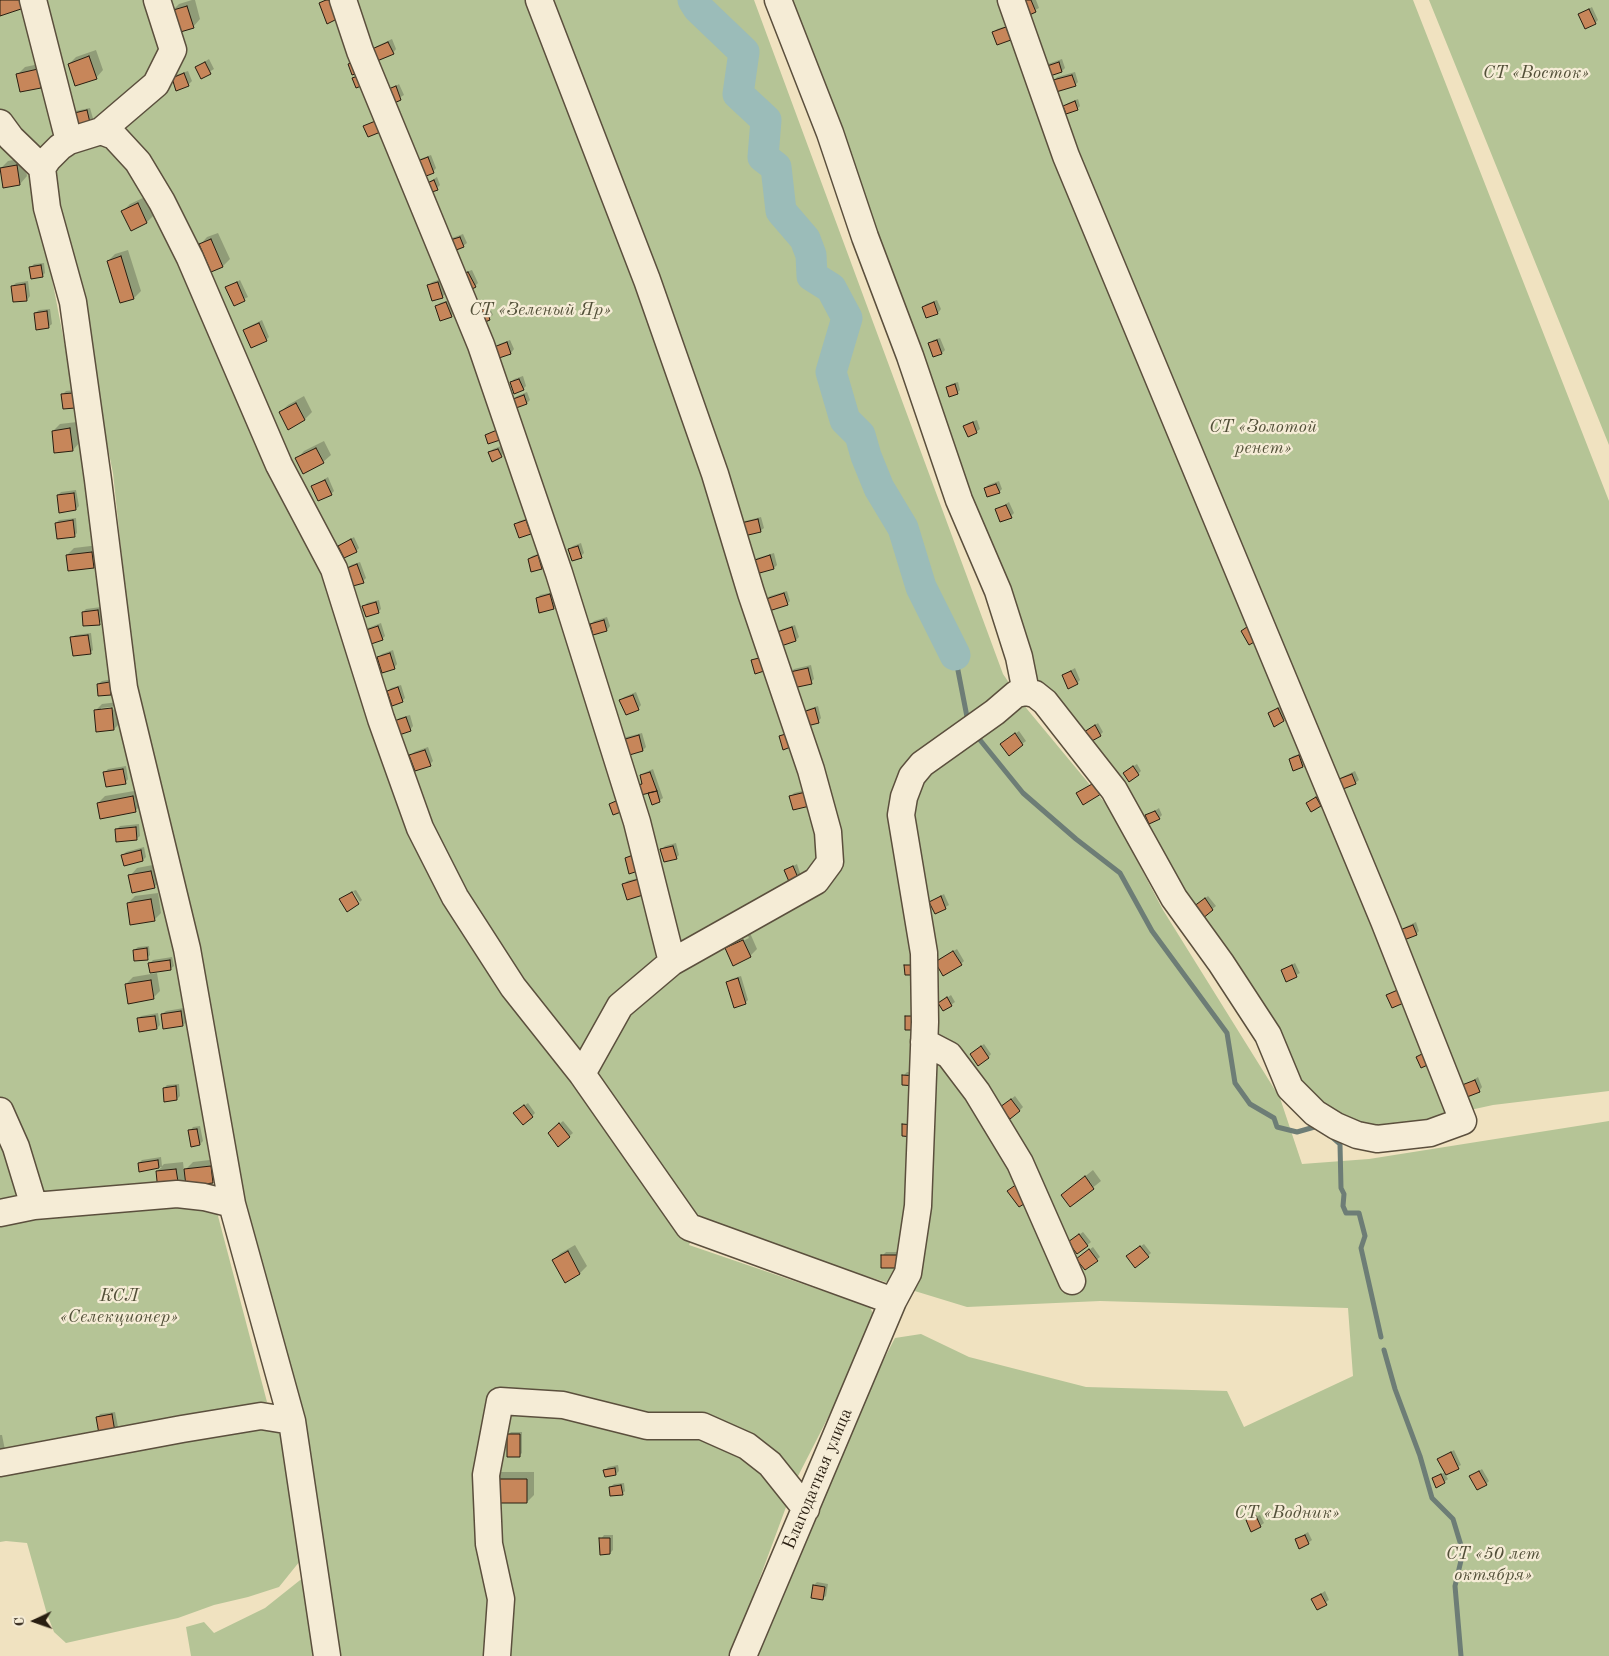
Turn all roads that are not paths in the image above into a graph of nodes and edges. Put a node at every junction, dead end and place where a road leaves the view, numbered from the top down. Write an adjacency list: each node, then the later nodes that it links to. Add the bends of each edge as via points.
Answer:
1 (33, 0): 9 (street)
2 (157, 0): 8 (street, via 173,50 156,84)
3 (343, 0): 12 (street, via 360,51 481,344 560,573 637,822)
4 (539, 0): 12 (street, via 646,280 715,474 828,832 830,862 816,881)
5 (778, 0): 11 (street, via 830,133 960,500 998,591 1020,657)
6 (1010, 0): 11 (street, via 1066,156 1384,921 1462,1121 1430,1133 1377,1139 1357,1135 1315,1113 1290,1088 1268,1035 1222,963 1174,898 1114,790 1045,702)
7 (0, 123): 10 (street, via 10,138)
8 (101, 131): 9 (street); 14 (street, via 114,136 138,162 162,202 190,258 279,465 334,569 381,719 420,828 455,898 513,987)
9 (69, 141): 10 (street)
10 (42, 168): 16 (street, via 47,208 73,302 124,688 187,949)
11 (1026, 692): 13 (street, Благодатная улица, via 1016,694 922,764 912,776 904,797 901,815 924,953)
12 (672, 962): 14 (street, via 620,1006)
13 (924, 1042): 19 (street, via 949,1055 987,1108 1020,1163); 20 (street, Благодатная улица, via 918,1206 908,1273)
14 (582, 1074): 20 (street, via 690,1228)
15 (0, 1111): 17 (street, via 16,1147)
16 (232, 1204): 17 (street, via 177,1194); 21 (street)
17 (34, 1206): 18 (street)
18 (0, 1213)
19 (1072, 1281)
20 (893, 1301): 23 (street, Благодатная улица)
21 (292, 1421): 22 (street, via 261,1416); 24 (street)
22 (0, 1463)
23 (806, 1509): 25 (street, via 763,1458 747,1446 702,1426 647,1426 563,1405 500,1401 486,1475 489,1544 501,1599); 26 (street, Благодатная улица)
24 (327, 1656)
25 (497, 1656)
26 (743, 1656)

